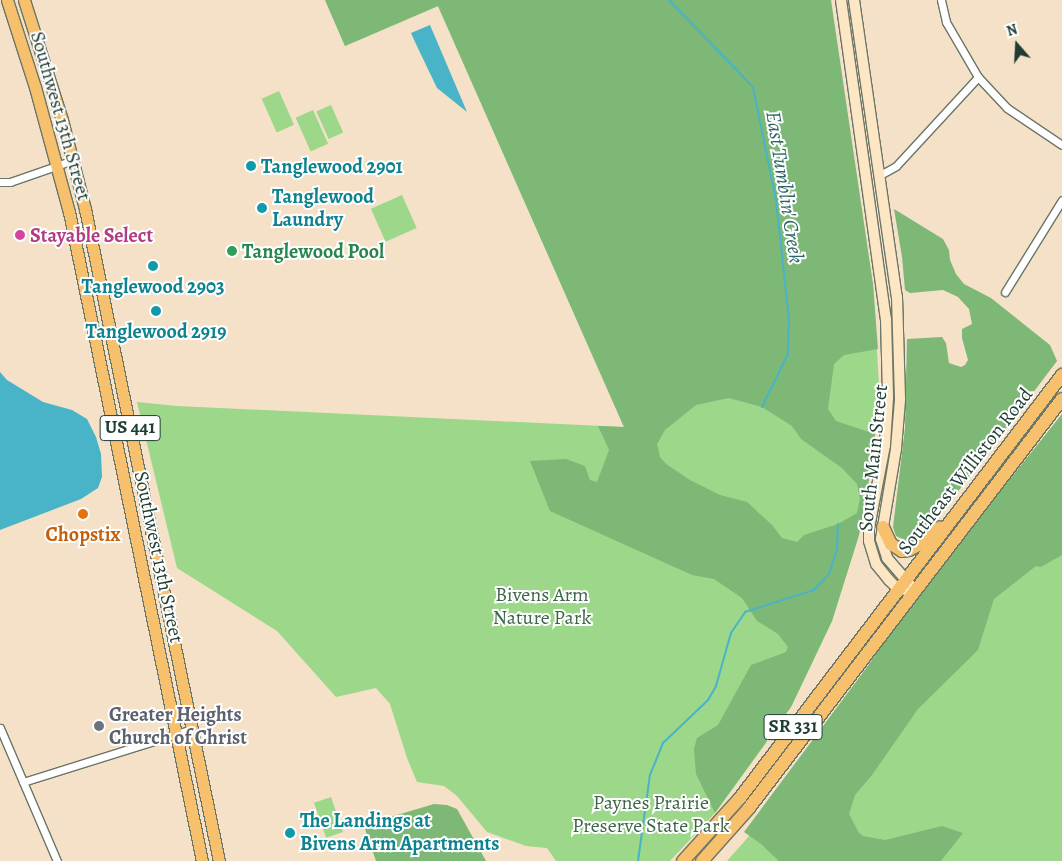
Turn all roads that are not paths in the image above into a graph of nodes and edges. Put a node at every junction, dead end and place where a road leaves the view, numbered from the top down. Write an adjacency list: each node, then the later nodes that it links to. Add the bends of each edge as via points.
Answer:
1 (7, 0): 9 (main road, Southwest 13th Street / US 441)
2 (24, 0): 8 (main road, Southwest 13th Street / US 441)
3 (841, 0): 11 (main road, South Main Street)
4 (854, 0): 10 (main road, South Main Street)
5 (941, 0): 6 (street, via 946,22)
6 (978, 77): 7 (street, via 1006,108); 10 (street, via 896,166)
7 (1062, 145)
8 (73, 160): 9 (street); 17 (main road, Southwest 13th Street / US 441)
9 (58, 165): 12 (street, via 10,182); 19 (main road, Southwest 13th Street / US 441)
10 (880, 175): 11 (main road); 15 (main road, South Main Street)
11 (867, 177): 16 (main road, South Main Street)
12 (0, 182)
13 (1062, 200): 14 (street)
14 (1004, 292)
15 (898, 318): 16 (main road); 21 (main road, South Main Street)
16 (886, 319): 22 (main road, South Main Street)
17 (120, 373): 19 (street); 29 (main road, Southwest 13th Street / US 441)
18 (1062, 375): 23 (highway, Southeast Williston Road / SR 331)
19 (103, 377): 30 (main road, Southwest 13th Street / US 441)
20 (1062, 399): 27 (highway, Southeast Williston Road / SR 331)
21 (899, 414): 22 (main road); 24 (main road, South Main Street)
22 (886, 422): 26 (main road, South Main Street, via 869,541 876,564)
23 (957, 513): 24 (highway, via 909,550 891,544); 25 (highway, Southeast Williston Road / SR 331)
24 (883, 527): 25 (main road, South Main Street, via 883,549 892,565)
25 (906, 578): 26 (highway, Southeast Williston Road / SR 331); 27 (main road, South Main Street)
26 (898, 589): 27 (main road); 37 (highway, SR 331, via 740,798)
27 (915, 591): 38 (highway, SR 331, via 749,808)
28 (0, 728): 31 (street)
29 (192, 730): 30 (street); 32 (main road, Southwest 13th Street / US 441)
30 (176, 734): 31 (street); 33 (main road, Southwest 13th Street / US 441)
31 (23, 782): 34 (street)
32 (213, 835): 33 (main road); 36 (main road, Southwest 13th Street / US 441)
33 (197, 838): 35 (main road, Southwest 13th Street / US 441)
34 (57, 861)
35 (202, 861)
36 (219, 861)
37 (683, 861)
38 (702, 861)

